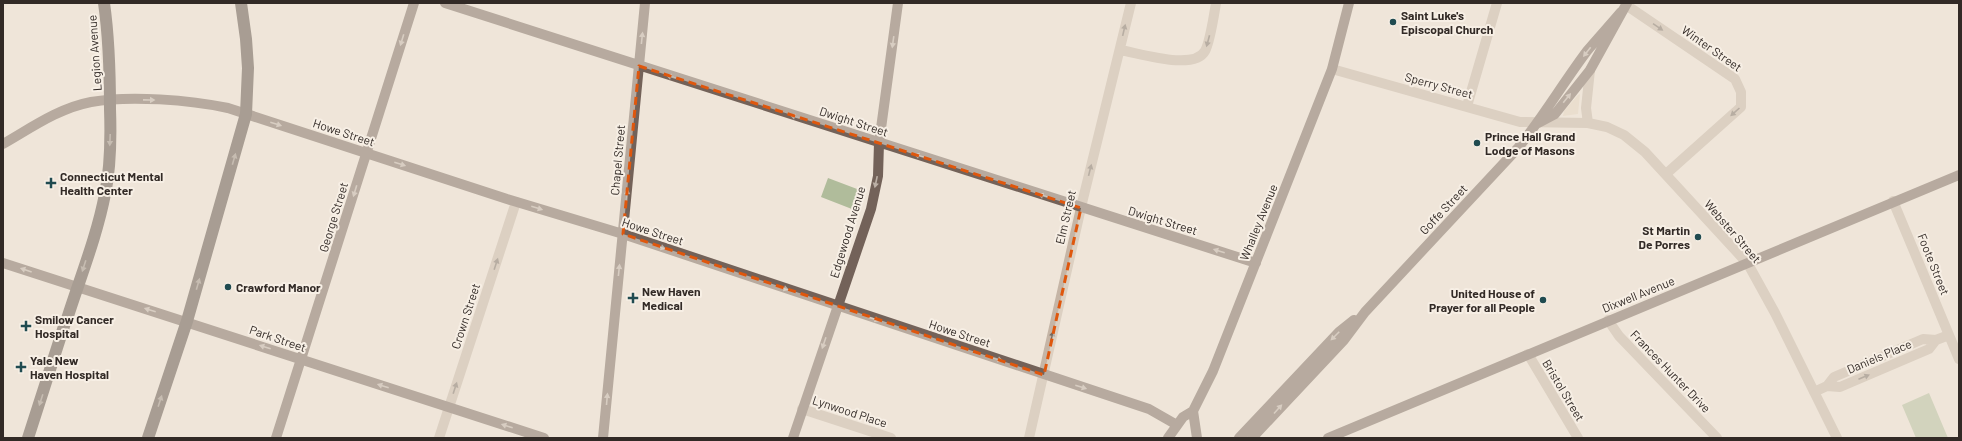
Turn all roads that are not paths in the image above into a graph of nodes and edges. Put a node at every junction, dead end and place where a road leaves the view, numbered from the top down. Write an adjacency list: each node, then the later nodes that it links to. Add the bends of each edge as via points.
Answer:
1 (104, 3): 16 (highway, Legion Avenue, via 110,47)
2 (241, 3): 18 (highway, via 248,68)
3 (414, 3): 23 (main road, George Street, one-way to 23)
4 (445, 3): 13 (main road, Dwight Street)
5 (645, 3): 13 (main road, Chapel Street, one-way to 5)
6 (898, 3): 21 (main road, Edgewood Avenue, one-way to 21)
7 (1131, 3): 12 (street, Elm Street, one-way to 7)
8 (1216, 3): 12 (street, one-way to 12, via 1205,52 1196,59 1184,62)
9 (1349, 3): 14 (main road, Whalley Avenue)
10 (1496, 3): 17 (street)
11 (1625, 7): 15 (main road, Goffe Street); 19 (main road, Goffe Street, one-way to 19, via 1588,51); 24 (street, Winter Street, one-way to 24, via 1735,79 1741,92 1740,107)
12 (1120, 50): 28 (street, Elm Street, one-way to 12)
13 (639, 66): 21 (main road, Dwight Street, one-way to 13); 29 (main road, Chapel Street, one-way to 13)
14 (1332, 69): 17 (street, Sperry Street); 31 (main road, Whalley Avenue)
15 (1590, 70): 19 (main road, Goffe Street, one-way to 15, via 1555,114); 20 (street, via 1586,108)
16 (110, 101): 18 (main road, Howe Street, one-way to 18, via 151,100 207,104); 22 (main road, Howe Street, via 91,102 69,109 45,119); 33 (highway, Legion Avenue, one-way to 33, via 110,151 105,194)
17 (1467, 106): 19 (street, Sperry Street, via 1520,122)
18 (246, 114): 23 (main road, Howe Street, one-way to 23); 37 (highway, one-way to 18)
19 (1538, 123): 20 (street, Webster Street); 35 (main road, Goffe Street, via 1518,148)
20 (1588, 123): 24 (street, Webster Street, via 1607,127 1624,135)
21 (879, 143): 28 (main road, Dwight Street, one-way to 21); 34 (main road, Edgewood Avenue, one-way to 34, via 878,176 871,209)
22 (3, 144)
23 (366, 153): 27 (main road, Howe Street, one-way to 27); 41 (main road, George Street, one-way to 41)
24 (1666, 174): 32 (street, Webster Street)
25 (1959, 175): 26 (main road, Dixwell Avenue)
26 (1894, 201): 32 (main road, Dixwell Avenue); 38 (street, Foote Street)
27 (516, 202): 29 (main road, Howe Street, one-way to 29); 44 (street, Crown Street, one-way to 27)
28 (1081, 208): 31 (main road, Dwight Street, one-way to 28); 42 (street, Elm Street, one-way to 28)
29 (623, 234): 34 (main road, Howe Street, one-way to 34); 53 (main road, Chapel Street, one-way to 29)
30 (3, 263): 33 (main road, Park Street, one-way to 30)
31 (1256, 263): 46 (main road, Whalley Avenue, via 1213,371)
32 (1748, 264): 36 (main road, Dixwell Avenue); 43 (street, Webster Street)
33 (76, 288): 37 (main road, Park Street, one-way to 33); 48 (highway, Legion Avenue, one-way to 48)
34 (837, 306): 42 (main road, Howe Street, one-way to 42); 45 (main road, Edgewood Avenue, one-way to 45)
35 (1365, 312): 59 (main road, Goffe Street, one-way to 59, via 1338,332); 60 (main road, Goffe Street, one-way to 35, via 1344,340)
36 (1608, 320): 39 (main road, Dixwell Avenue); 63 (street, Frances Hunter Drive, via 1620,336)
37 (187, 321): 41 (main road, Park Street, one-way to 37); 49 (highway, one-way to 37)
38 (1949, 335): 40 (street, Foote Street); 43 (street, Daniels Place, via 1936,340 1923,339 1834,376 1827,386)
39 (1528, 354): 61 (main road, Dixwell Avenue); 62 (street, Bristol Street)
40 (1959, 359)
41 (302, 360): 44 (main road, Park Street, one-way to 41); 50 (main road, George Street)
42 (1044, 375): 47 (main road, Howe Street, one-way to 47, via 1149,409); 56 (street, Elm Street)
43 (1814, 392): 64 (street, Webster Street)
44 (449, 407): 51 (street, Crown Street); 52 (main road, Park Street, one-way to 44)
45 (802, 409): 54 (main road, Edgewood Avenue); 55 (street, Lynwood Place)
46 (1193, 411): 47 (main road, Whalley Avenue, via 1183,417); 58 (main road)
47 (1178, 425): 57 (main road, Whalley Avenue)
48 (28, 438)
49 (148, 438)
50 (276, 438)
51 (439, 438)
52 (544, 438)
53 (603, 438)
54 (793, 438)
55 (891, 438)
56 (1028, 438)
57 (1168, 438)
58 (1197, 438)
59 (1239, 438)
60 (1252, 438)
61 (1331, 438)
62 (1578, 438)
63 (1717, 438)
64 (1837, 438)

